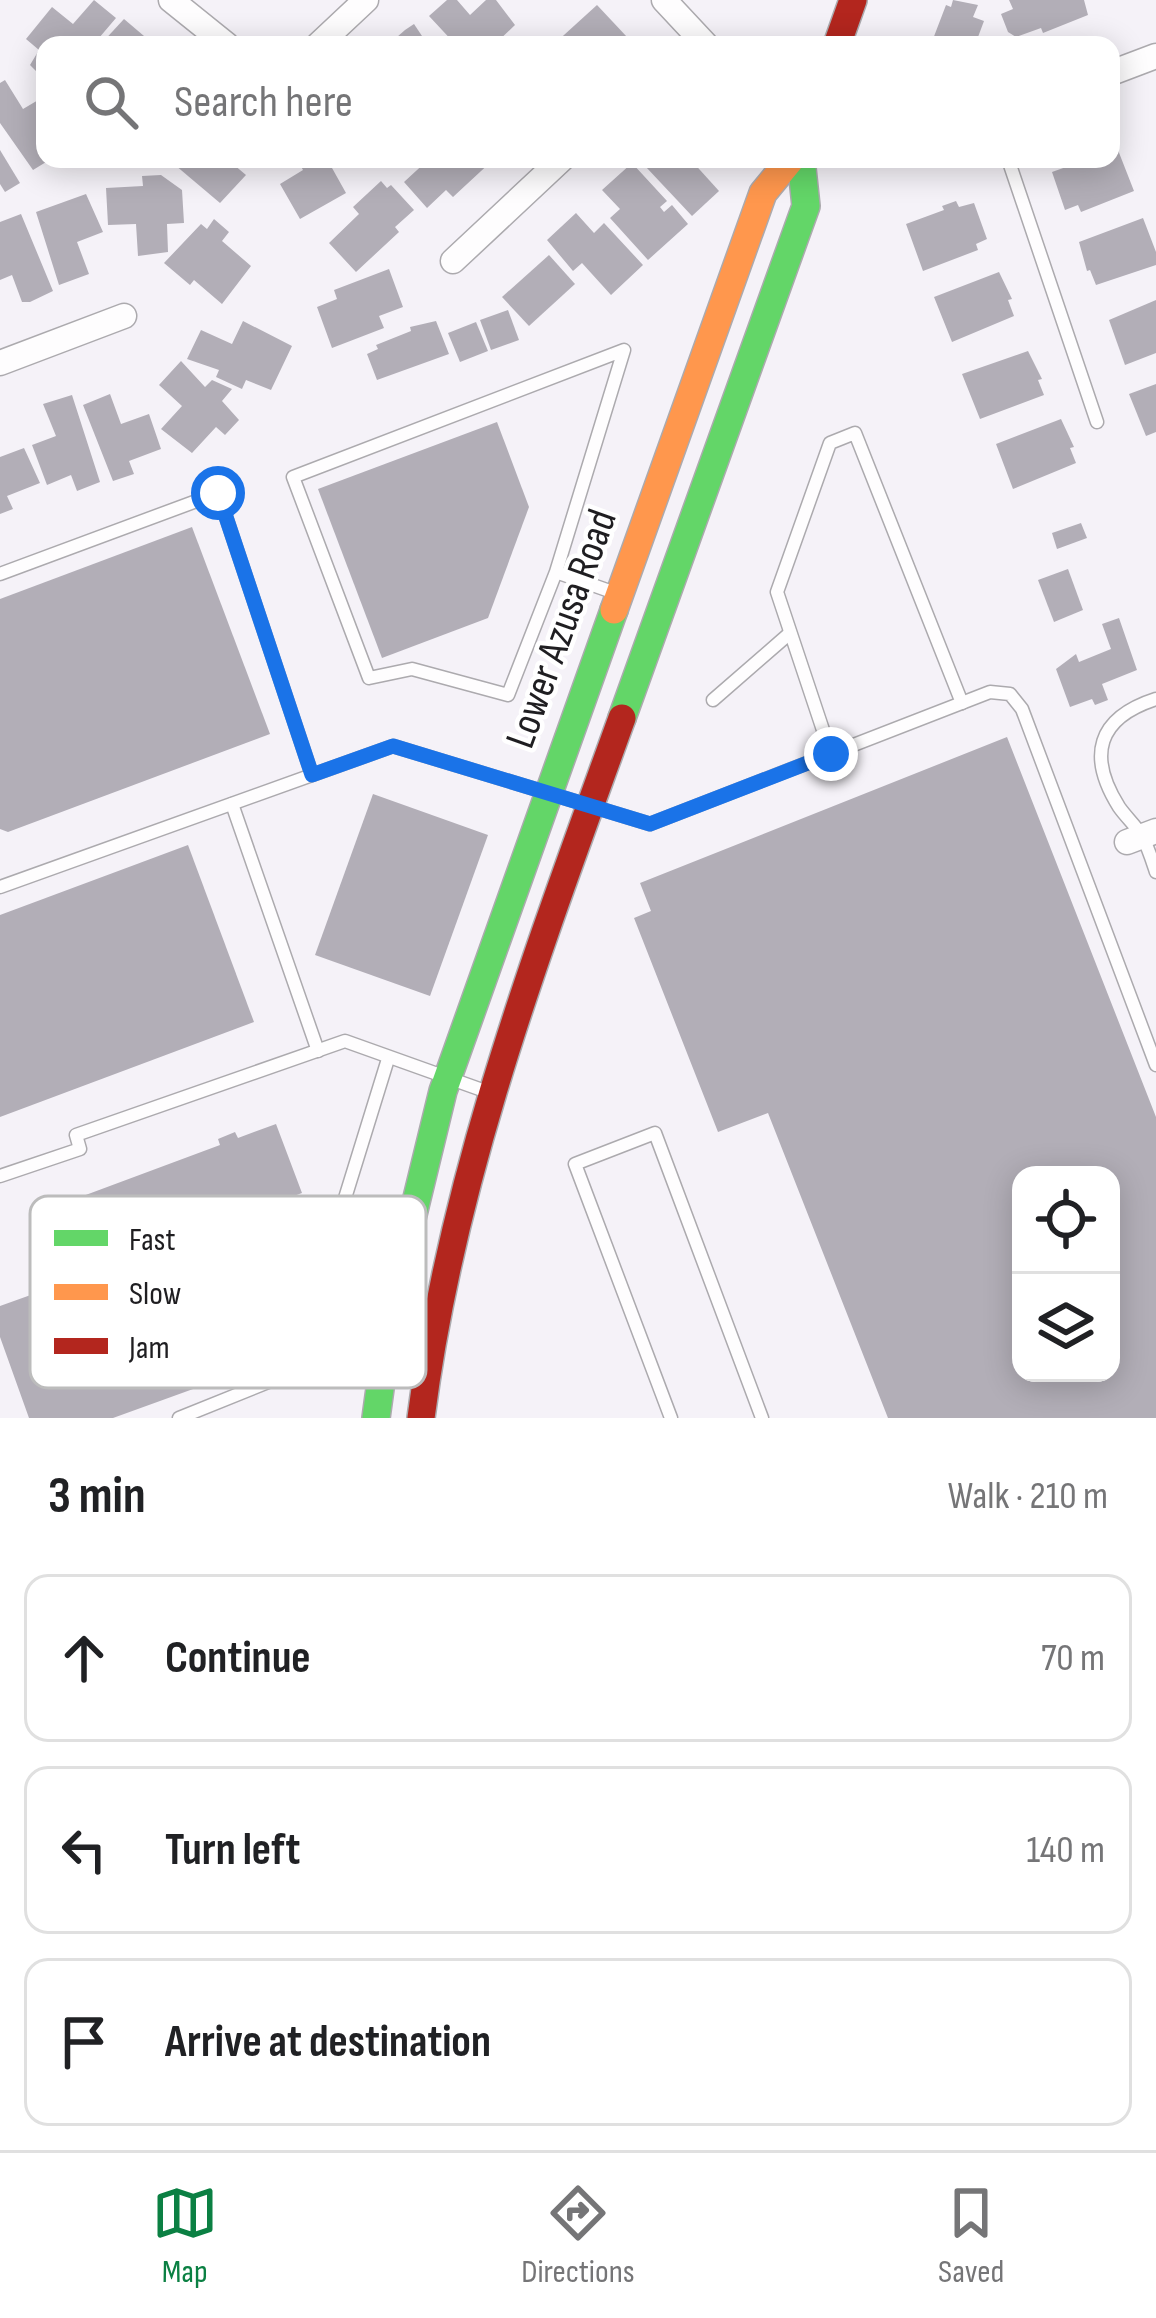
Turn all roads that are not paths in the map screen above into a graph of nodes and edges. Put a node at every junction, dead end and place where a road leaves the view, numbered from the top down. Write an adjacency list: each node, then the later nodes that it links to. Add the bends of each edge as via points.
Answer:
1 (171, 0): 5 (street)
2 (366, 0): 6 (street)
3 (664, 0): 7 (street)
4 (853, 0): 8 (main road)
5 (216, 36)
6 (328, 36)
7 (691, 36)
8 (840, 36)
9 (1156, 56): 10 (street)
10 (1120, 70)
11 (552, 168): 15 (street)
12 (783, 168): 21 (main road, Lower Azusa Road, via 764,194)
13 (802, 168): 30 (main road, Lower Azusa Road, via 806,206)
14 (1011, 168): 18 (lane)
15 (453, 261)
16 (124, 316): 17 (street)
17 (0, 363)
18 (1097, 422)
19 (556, 572): 19 (lane, via 624,350 293,477 369,678 412,669 508,695); 21 (lane)
20 (0, 574): 27 (lane, via 218,493)
21 (619, 595): 28 (main road, Lower Azusa Road)
22 (790, 633): 24 (lane); 25 (lane, via 777,592 830,442 856,433); 26 (lane)
23 (1156, 699): 31 (lane, via 1114,723 1100,743 1118,805)
24 (712, 700)
25 (962, 703): 26 (lane); 36 (lane, via 990,692 1010,694 1022,709)
26 (831, 754): 30 (lane, via 650,824)
27 (312, 775): 28 (lane, via 393,746); 29 (lane)
28 (548, 793): 30 (lane); 37 (main road, Lower Azusa Road)
29 (232, 804): 33 (lane); 34 (lane)
30 (590, 806): 38 (main road, Lower Azusa Road)
31 (1142, 836): 32 (lane)
32 (1156, 872)
33 (0, 887)
34 (318, 1051): 35 (lane, via 345,1041); 39 (lane, via 76,1135 80,1149)
35 (388, 1059): 37 (lane); 40 (lane)
36 (1156, 1065)
37 (447, 1078): 38 (lane); 41 (main road, Lower Azusa Road)
38 (490, 1093): 42 (main road, Lower Azusa Road, via 441,1280)
39 (0, 1175)
40 (346, 1196)
41 (418, 1196)
42 (426, 1384)
43 (253, 1388): 46 (lane)
44 (380, 1388): 47 (main road, Lower Azusa Road)
45 (425, 1388): 48 (main road, Lower Azusa Road)
46 (179, 1418)
47 (376, 1418)
48 (421, 1418)
49 (671, 1418): 50 (lane, via 575,1164 655,1133)
50 (762, 1418)

